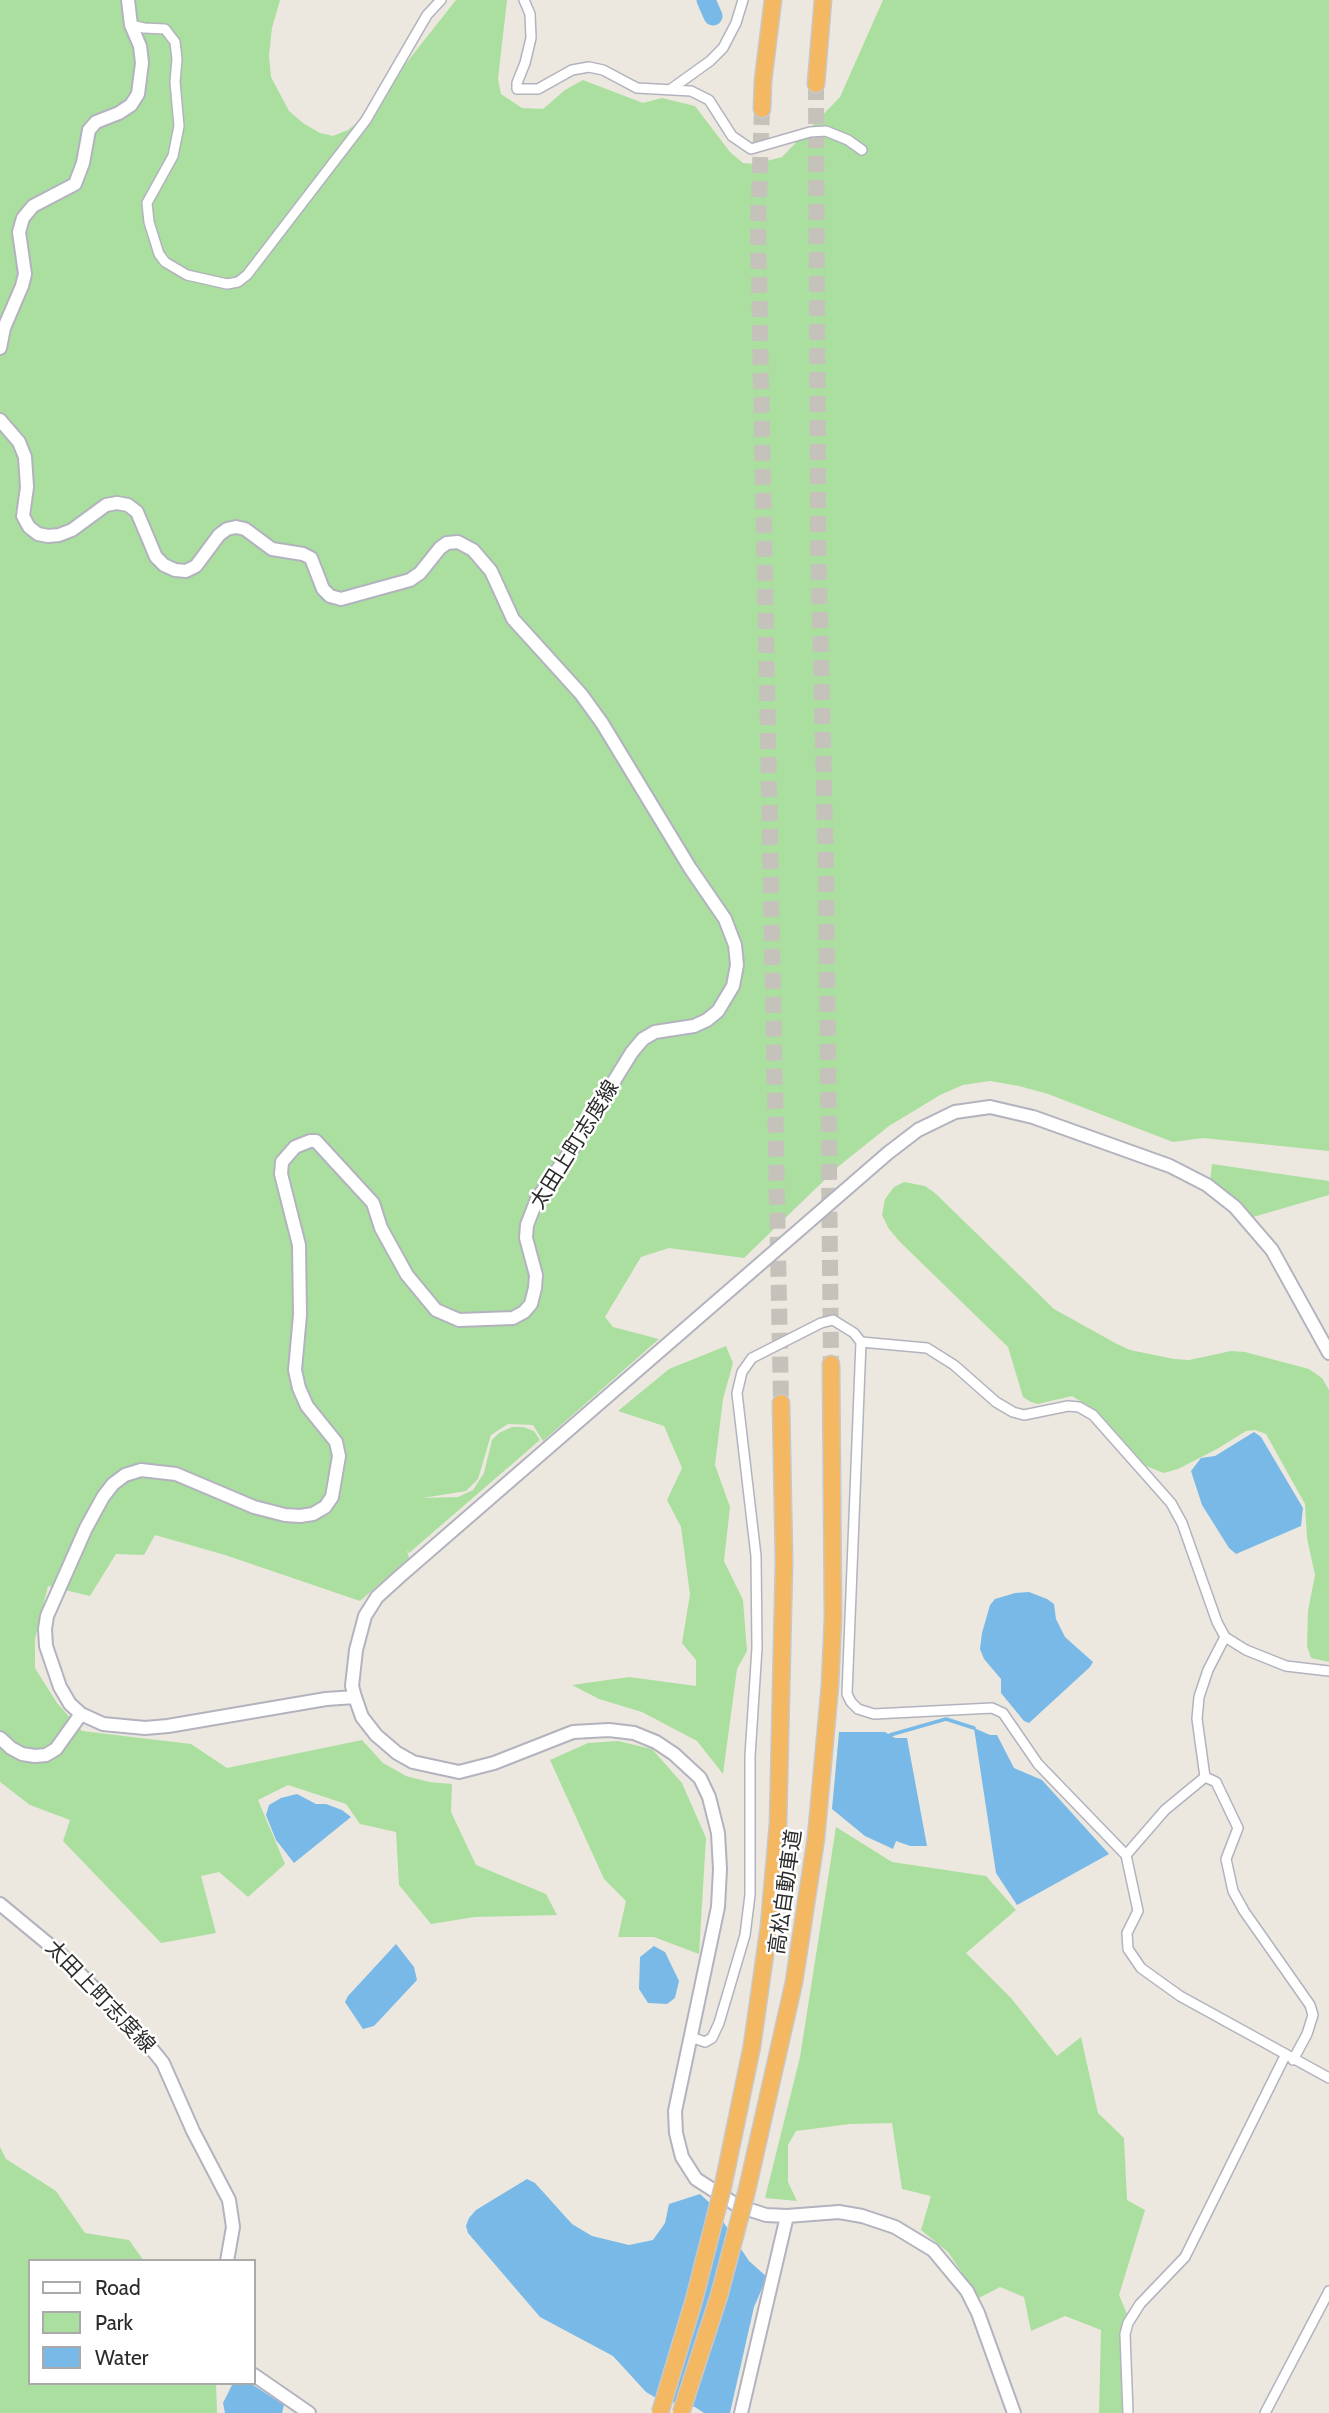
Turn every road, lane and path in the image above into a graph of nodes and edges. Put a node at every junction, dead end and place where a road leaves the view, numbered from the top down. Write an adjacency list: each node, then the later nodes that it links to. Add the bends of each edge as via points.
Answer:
1 (128, 0): 7 (main road)
2 (441, 0): 7 (street, via 427,15 366,120 247,275 227,284 187,275 159,254 146,202 173,156 179,126 175,42 165,29)
3 (524, 0): 9 (street, via 531,38 517,89 538,89 589,66 637,88)
4 (743, 0): 9 (street, via 723,48)
5 (773, 0): 10 (highway)
6 (823, 0): 8 (highway)
7 (131, 24): 12 (main road, via 142,63 138,94 131,105 89,130 75,184 33,206 23,218 19,239 25,274)
8 (816, 84)
9 (671, 89): 11 (street, via 709,100 732,136 751,149 826,131)
10 (762, 109)
11 (862, 150)
12 (0, 348)
13 (0, 420): 21 (main road, 太田上町志度線, via 25,457 23,516 38,534 60,535 106,505 128,505 142,520 156,557 175,570 186,571 196,566 227,528 246,529 272,549 311,558 323,589 341,598 410,580 447,543 458,542 473,550 491,571 513,619 602,723 725,919 737,965 727,999 707,1020 643,1039 537,1199 526,1238 536,1288 531,1304 513,1318 459,1320 436,1310 407,1275 373,1203 316,1141 295,1147 282,1162 281,1174 299,1245 295,1370 307,1406 335,1442 339,1456 332,1497 325,1507 300,1516 254,1507 176,1474 141,1469 113,1484 86,1528 45,1629 50,1662 60,1686)
14 (861, 1342): 18 (street, via 928,1348 1013,1412 1024,1415 1068,1406 1093,1415 1171,1503); 24 (street, via 847,1694 851,1702 874,1714 992,1708 1003,1713 1038,1764); 26 (street, via 833,1320 821,1323 751,1358 742,1372 737,1393 755,1556 757,1648 750,1756 750,1895 745,1935 719,2023 712,2039 705,2042)
15 (1329, 1353): 20 (main road, via 1262,1236 1207,1185 1170,1166 1033,1116 990,1107 955,1112 918,1130 888,1153 377,1597 365,1616 356,1650)
16 (831, 1364): 35 (highway, 高松自動車道, bridge, via 830,1685 816,1838 794,1982 747,2190 719,2297)
17 (781, 1403): 34 (highway, 高松自動車道, bridge, via 784,1562 778,1824 769,1926 752,2046 723,2186)
18 (1225, 1637): 19 (street, via 1286,1666); 23 (street, via 1199,1697 1197,1719)
19 (1329, 1671)
20 (355, 1697): 21 (main road, via 145,1728 103,1724); 26 (main road, via 362,1717 376,1735 397,1753 435,1769 459,1772 573,1732 609,1730 634,1732 656,1742 700,1778 718,1833 720,1869 718,1907)
21 (81, 1714): 22 (main road, via 56,1749 46,1755 22,1754)
22 (0, 1738)
23 (1205, 1777): 24 (street, via 1165,1810); 27 (street, via 1216,1782 1238,1828 1226,1859 1233,1891 1310,2004 1313,2015 1307,2034)
24 (1126, 1855): 27 (street, via 1138,1911 1127,1933 1128,1949 1142,1968 1180,1996)
25 (0, 1904): 30 (main road, 太田上町志度線, via 58,1952 163,2063 229,2200 233,2227)
26 (691, 2037): 29 (main road, via 675,2111 682,2157 696,2179 738,2206)
27 (1289, 2058): 28 (street); 38 (street, via 1185,2257 1139,2304 1128,2323)
28 (1329, 2078)
29 (787, 2216): 36 (main road); 37 (main road, via 839,2212 862,2216 895,2227 933,2250 967,2291 978,2313)
30 (227, 2259)
31 (1329, 2291): 39 (street)
32 (256, 2376): 33 (main road)
33 (309, 2413)
34 (660, 2413)
35 (681, 2413)
36 (741, 2413)
37 (1014, 2413)
38 (1128, 2413)
39 (1265, 2413)

